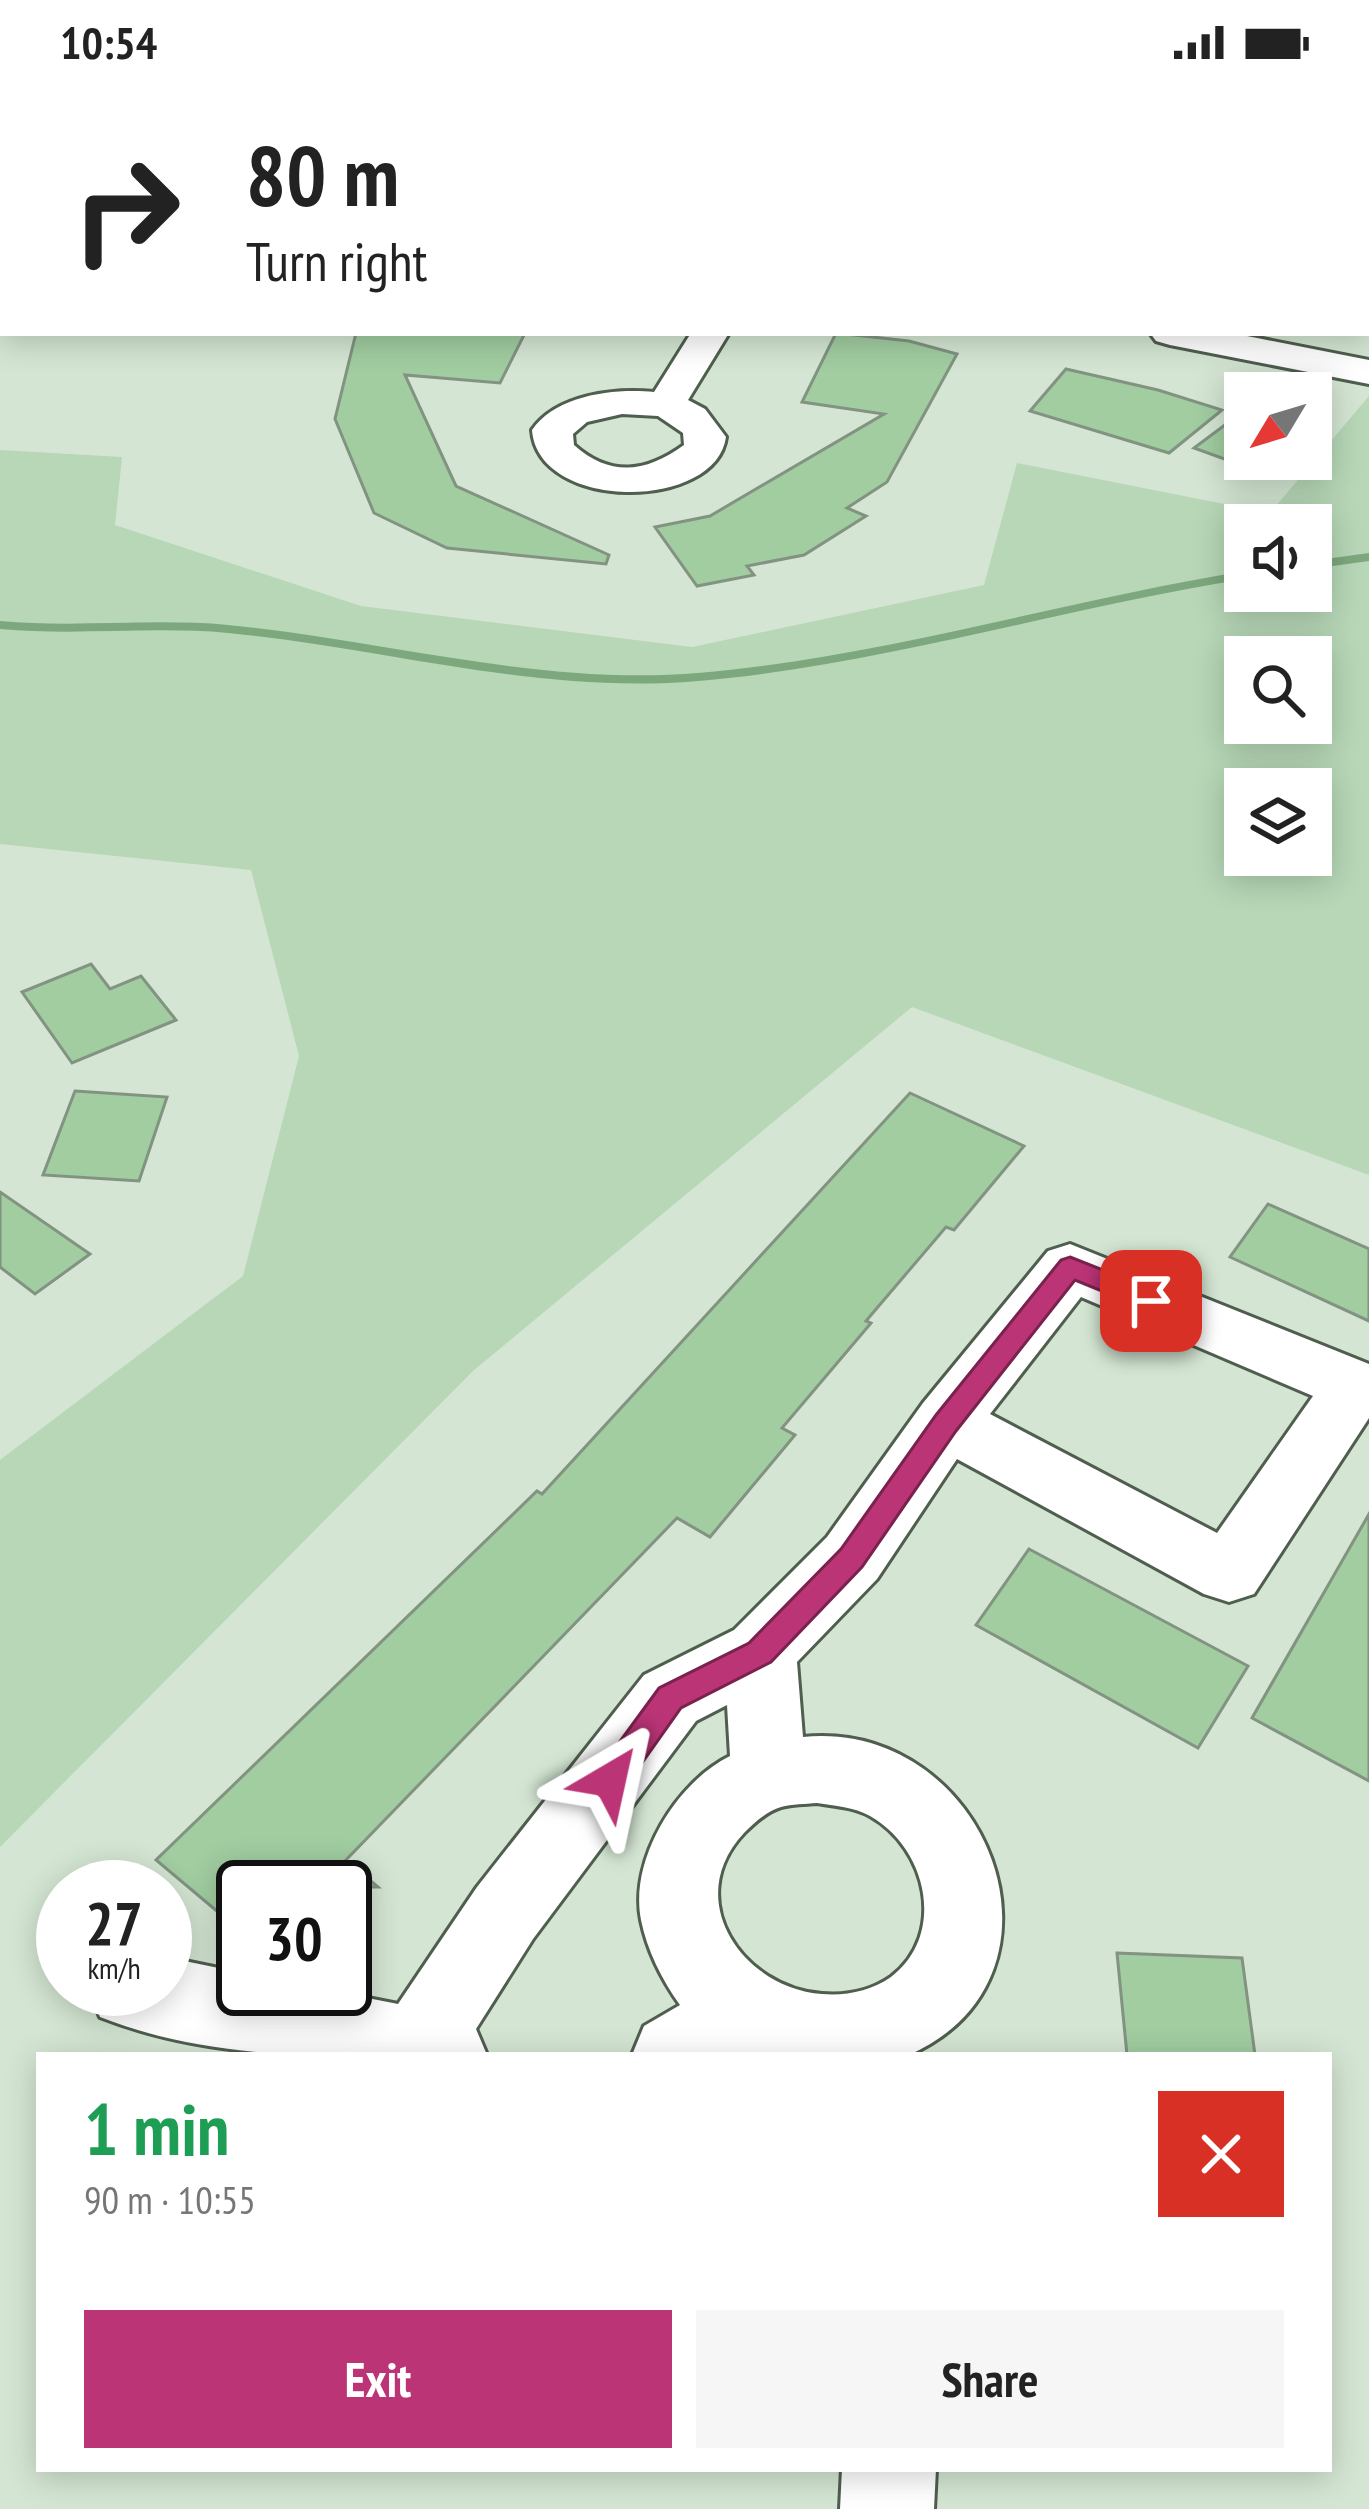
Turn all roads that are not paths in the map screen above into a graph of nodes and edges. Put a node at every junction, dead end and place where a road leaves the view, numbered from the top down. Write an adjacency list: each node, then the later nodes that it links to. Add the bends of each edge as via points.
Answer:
1 (708, 336): 4 (street)
2 (1185, 336): 3 (main road)
3 (1369, 372)
4 (666, 404)
5 (946, 1423): 5 (street, via 1229,1573 1355,1386 1070,1267); 6 (street, via 852,1558)
6 (760, 1652): 7 (street); 11 (street, via 670,1698 506,1913)
7 (769, 1775): 9 (street, via 709,1815 680,1881 691,1952 712,1987); 10 (street, via 817,1768 865,1777 910,1800 943,1836 962,1881 963,1929)
8 (192, 2002): 11 (street)
9 (742, 2013): 10 (street, via 798,2036); 12 (street)
10 (912, 2033)
11 (431, 2052)
12 (678, 2052)
13 (889, 2472): 14 (street)
14 (887, 2509)

